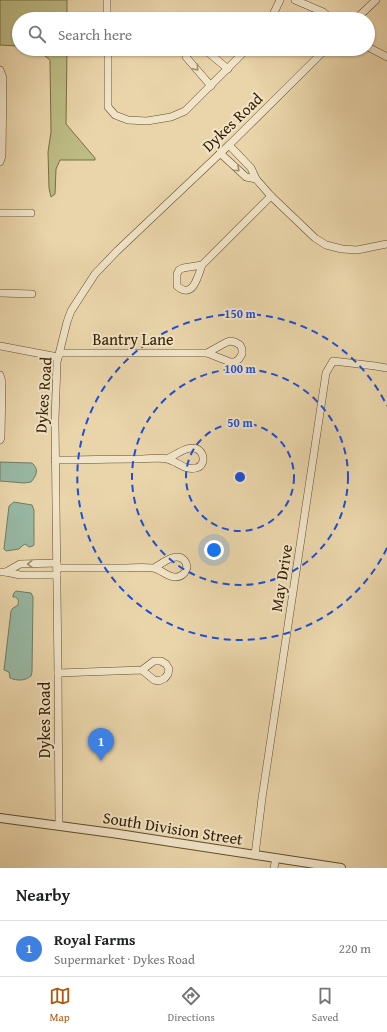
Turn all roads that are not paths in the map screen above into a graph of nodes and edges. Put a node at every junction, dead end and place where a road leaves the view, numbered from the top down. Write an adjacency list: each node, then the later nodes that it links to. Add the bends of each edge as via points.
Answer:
1 (107, 0): 5 (street)
2 (280, 0): 6 (street)
3 (295, 0): 7 (street)
4 (376, 0): 8 (street)
5 (107, 12)
6 (274, 12)
7 (323, 12)
8 (363, 12)
9 (375, 51): 15 (street)
10 (108, 56): 18 (street, via 108,107 115,115 128,120 147,121 171,117 185,111)
11 (186, 56): 18 (street, one-way to 18)
12 (212, 56): 16 (street)
13 (240, 56): 16 (street)
14 (319, 56): 19 (street, Dykes Road)
15 (387, 57)
16 (228, 69): 18 (street)
17 (0, 70): 21 (street, via 3,78)
18 (211, 86)
19 (229, 145): 20 (street, Dykes Road); 22 (street, via 251,168)
20 (220, 153): 22 (street, one-way to 22, via 246,177); 32 (street, Dykes Road, via 95,274 71,311)
21 (0, 162)
22 (256, 179): 23 (street)
23 (271, 196): 26 (street, via 314,238 326,245 357,250); 27 (street)
24 (0, 213): 25 (street)
25 (31, 213)
26 (387, 244)
27 (202, 265)
28 (0, 293): 29 (street)
29 (32, 294)
30 (0, 346): 32 (street, Bantry Lane)
31 (207, 353): 32 (street, Bantry Lane)
32 (59, 355): 37 (street, Dykes Road, via 55,397)
33 (387, 368): 45 (street, May Drive, via 333,362 326,373)
34 (0, 375): 35 (street)
35 (0, 440)
36 (168, 459): 36 (street, via 189,469 195,469 200,466 203,456 200,451 188,448); 37 (street)
37 (55, 460): 39 (street, Dykes Road)
38 (154, 568): 39 (street)
39 (57, 569): 40 (street, via 20,575); 40 (street, one-way to 40, via 20,564); 42 (street, Dykes Road)
40 (3, 572)
41 (142, 670): 42 (street)
42 (58, 672): 44 (street, Dykes Road)
43 (0, 818): 44 (street, South Division Street)
44 (59, 826): 45 (street, South Division Street)
45 (255, 855): 46 (street, South Division Street)
46 (276, 858): 47 (street); 48 (street, South Division Street)
47 (274, 868)
48 (341, 868)

